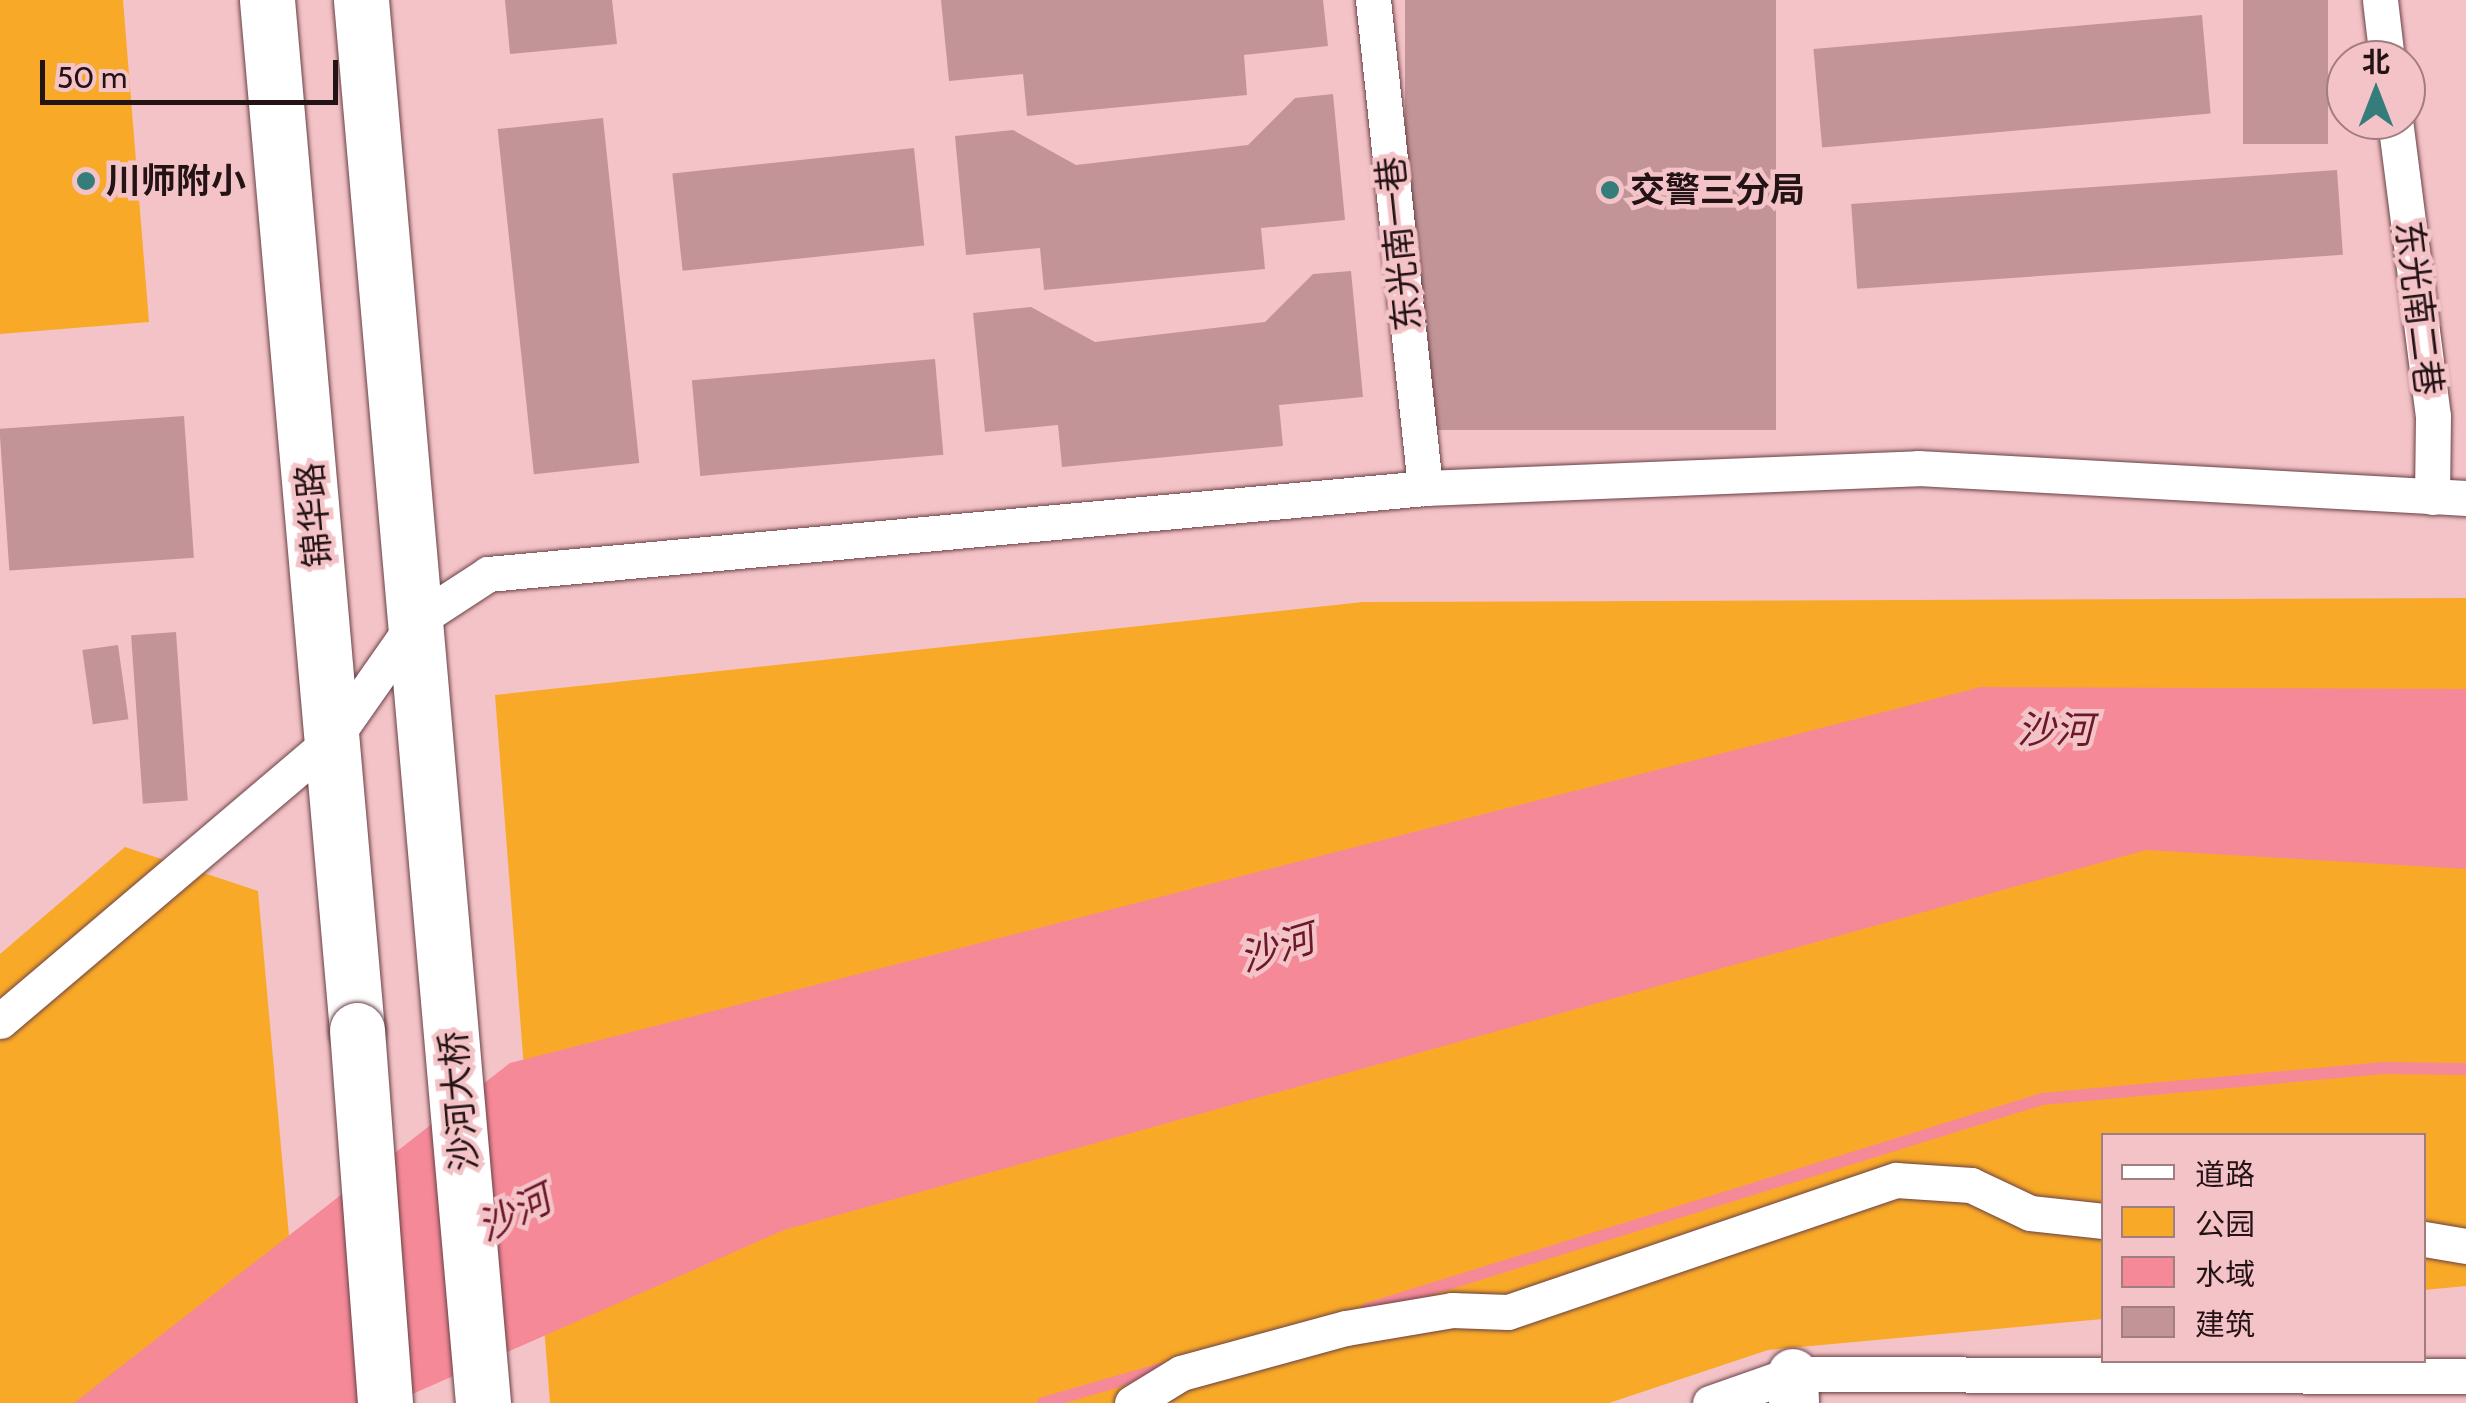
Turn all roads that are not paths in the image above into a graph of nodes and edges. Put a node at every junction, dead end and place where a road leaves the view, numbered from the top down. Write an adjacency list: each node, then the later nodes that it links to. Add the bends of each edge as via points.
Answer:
1 (267, 0): 10 (main road, 锦华路)
2 (361, 0): 9 (main road)
3 (1373, 0): 7 (street, 东光南一巷)
4 (2380, 0): 5 (street)
5 (2385, 40)
6 (2398, 140): 8 (street, 东光南二巷)
7 (1424, 488): 8 (street, via 1918,468); 9 (street, via 488,574)
8 (2449, 498)
9 (416, 622): 10 (street); 18 (main road, 沙河大桥)
10 (334, 738): 11 (street); 17 (main road, 锦华路, bridge)
11 (0, 1021)
12 (2101, 1221): 19 (street, via 2030,1213 1971,1185 1896,1180 1508,1312 1452,1310 1346,1328 1182,1373)
13 (2426, 1239): 14 (street)
14 (2466, 1246)
15 (2466, 1376): 16 (street)
16 (1794, 1388): 20 (street)
17 (385, 1403)
18 (483, 1403)
19 (1132, 1403)
20 (1710, 1403)

